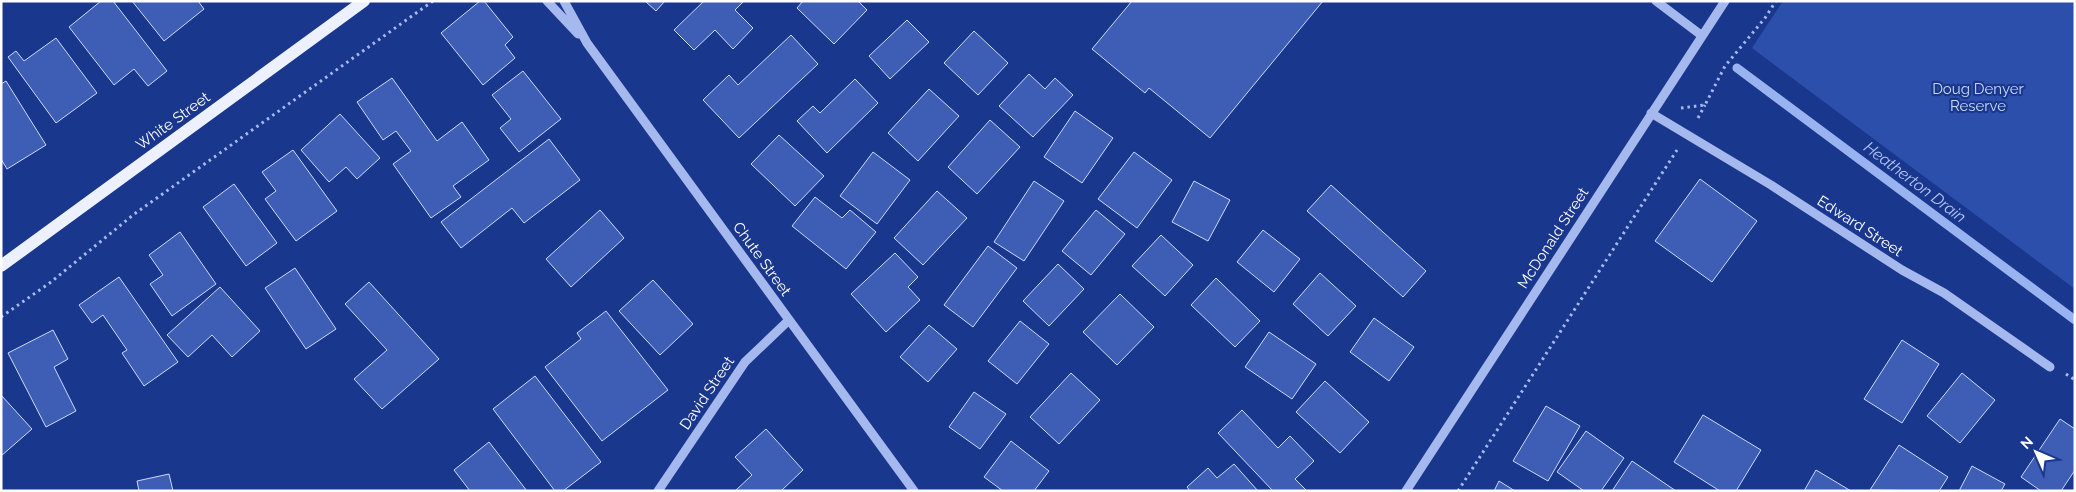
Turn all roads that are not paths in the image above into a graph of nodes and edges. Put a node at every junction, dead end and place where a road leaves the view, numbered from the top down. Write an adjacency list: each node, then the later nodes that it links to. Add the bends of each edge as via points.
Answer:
1 (364, 1): 9 (main road, White Street)
2 (547, 1): 7 (street, Chute Street)
3 (564, 1): 7 (street, Chute Street)
4 (1656, 1): 6 (street)
5 (1724, 1): 6 (street, McDonald Street)
6 (1701, 35): 8 (street, McDonald Street)
7 (587, 43): 10 (street, Chute Street)
8 (1651, 113): 11 (street, Edward Street, via 1944,293); 14 (street, McDonald Street)
9 (1, 266)
10 (789, 320): 12 (street, David Street, via 745,362); 13 (street, Chute Street)
11 (2050, 367)
12 (658, 491)
13 (914, 491)
14 (1406, 491)

